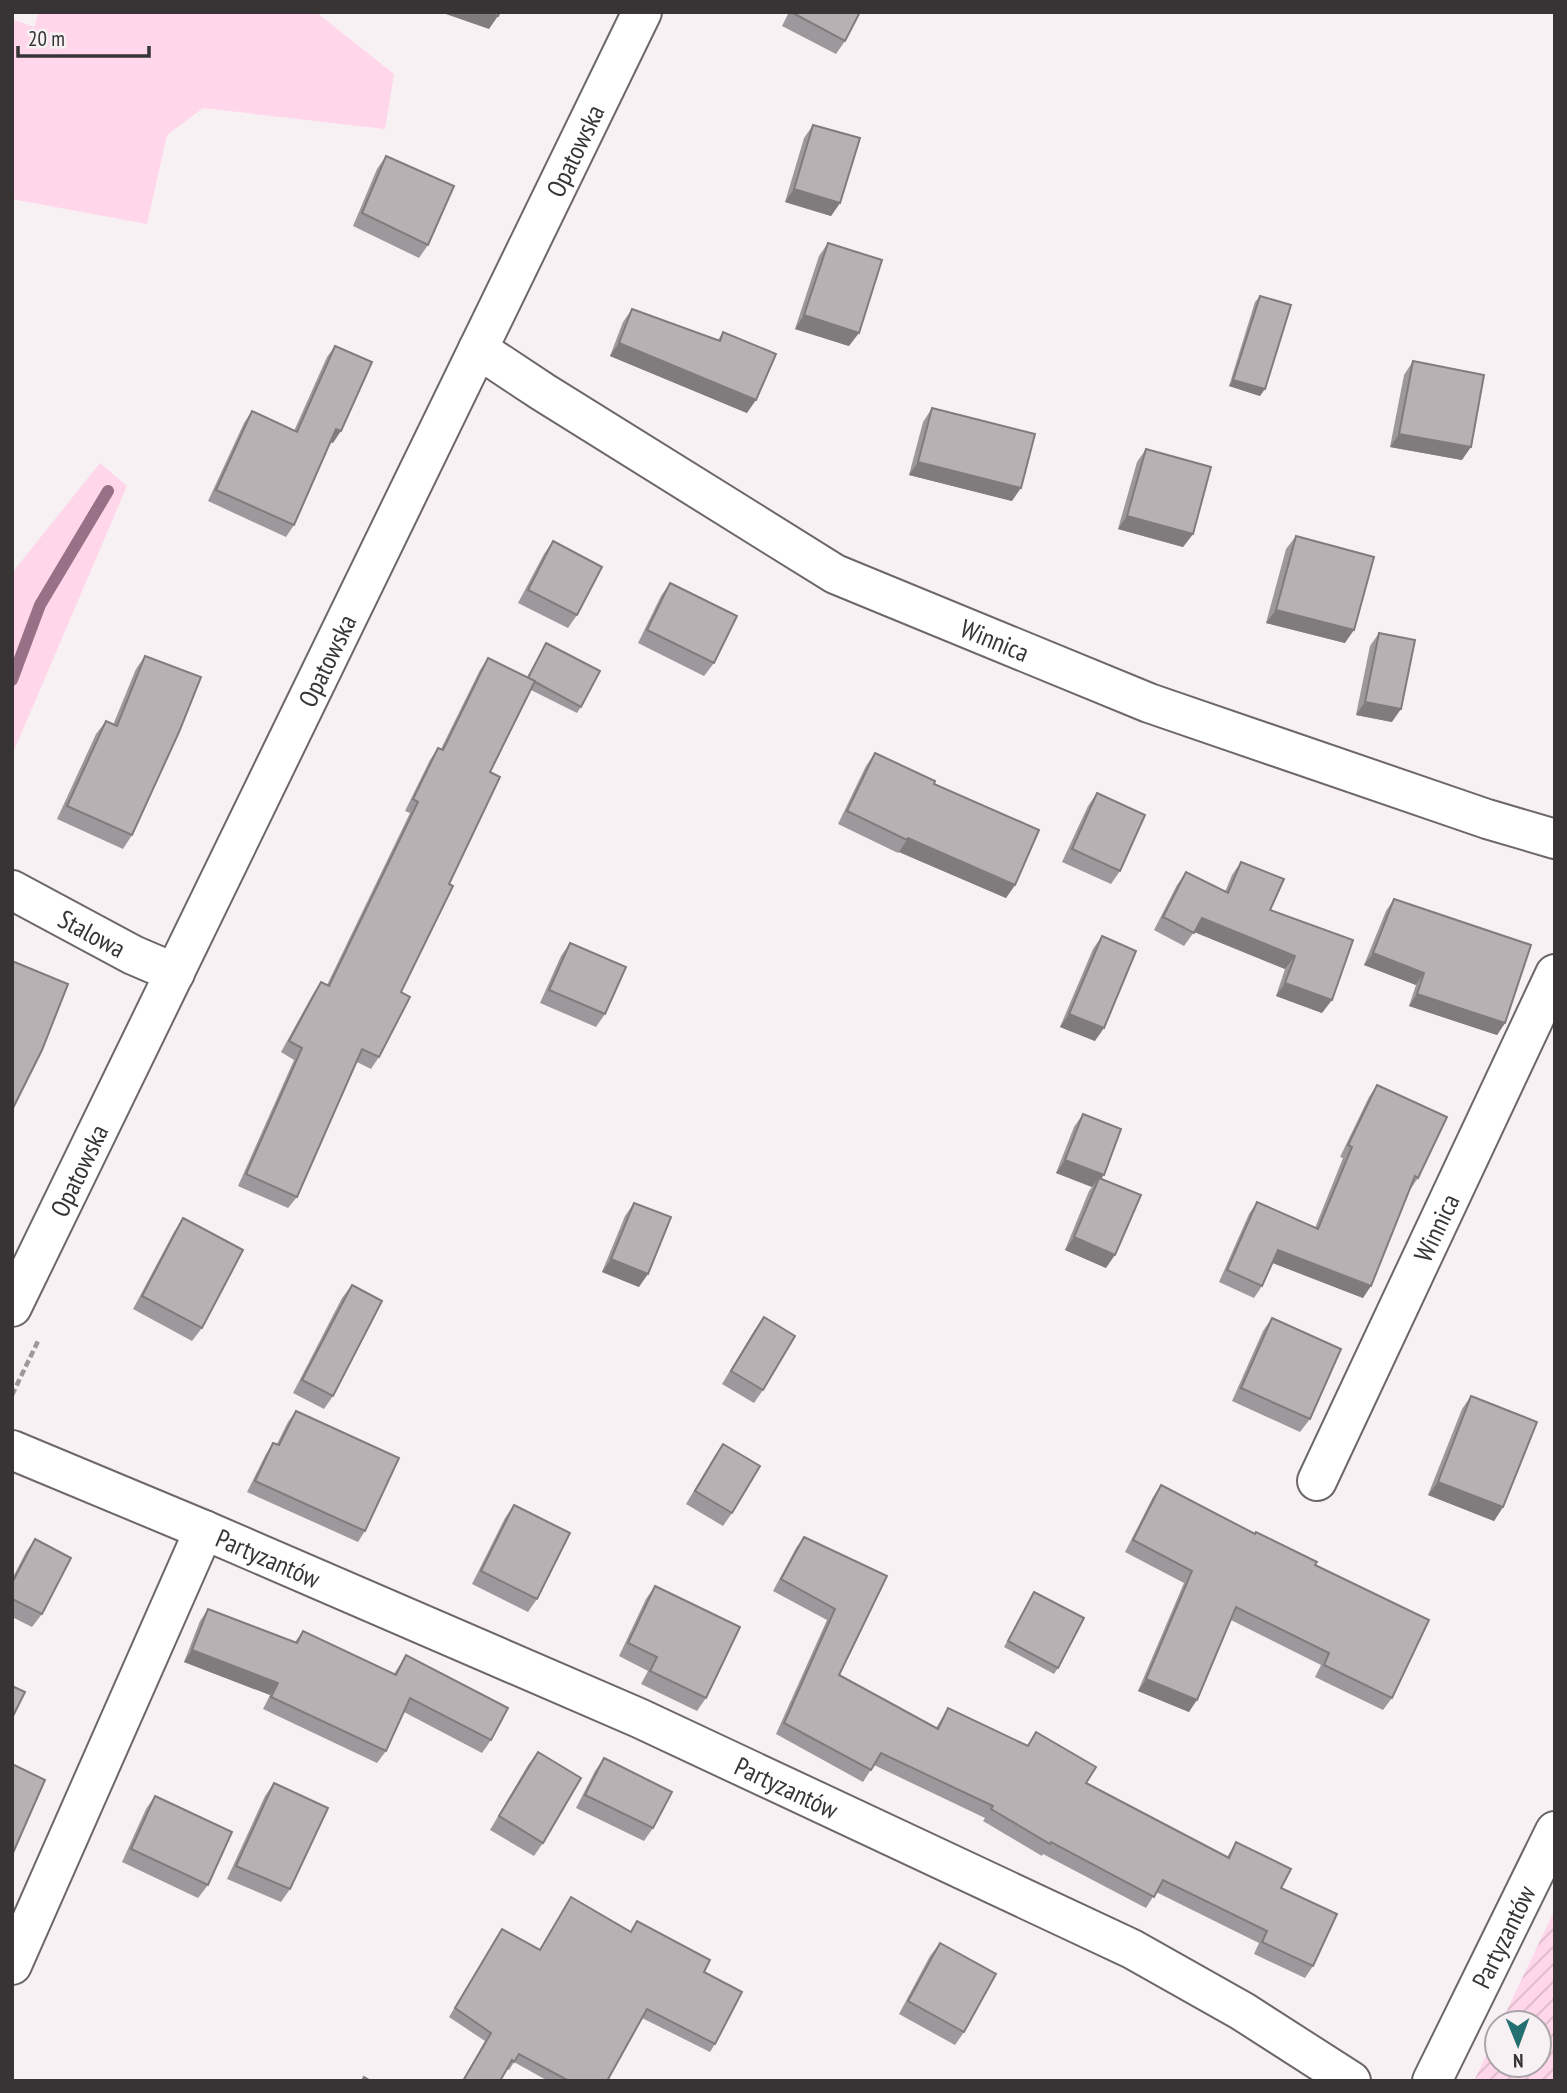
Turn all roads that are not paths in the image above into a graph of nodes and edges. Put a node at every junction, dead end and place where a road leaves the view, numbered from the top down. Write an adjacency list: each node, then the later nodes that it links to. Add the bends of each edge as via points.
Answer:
1 (642, 12): 2 (street, Opatowska)
2 (478, 349): 3 (street, Winnica, via 835,574 1149,703); 5 (street, Opatowska)
3 (1555, 839)
4 (12, 890): 5 (street, Stalowa)
5 (176, 973): 7 (street, Opatowska)
6 (1555, 974): 9 (street, Winnica)
7 (12, 1307)
8 (12, 1450): 10 (street, Partyzantów)
9 (1317, 1481)
10 (204, 1530): 12 (street, Partyzantów); 13 (street, Partyzantów, via 639,1718 1132,1949 1242,2011)
11 (1555, 1830): 15 (street, Partyzantów)
12 (12, 1965)
13 (1312, 2070): 14 (street, Partyzantów)
14 (1351, 2081)
15 (1432, 2081)

